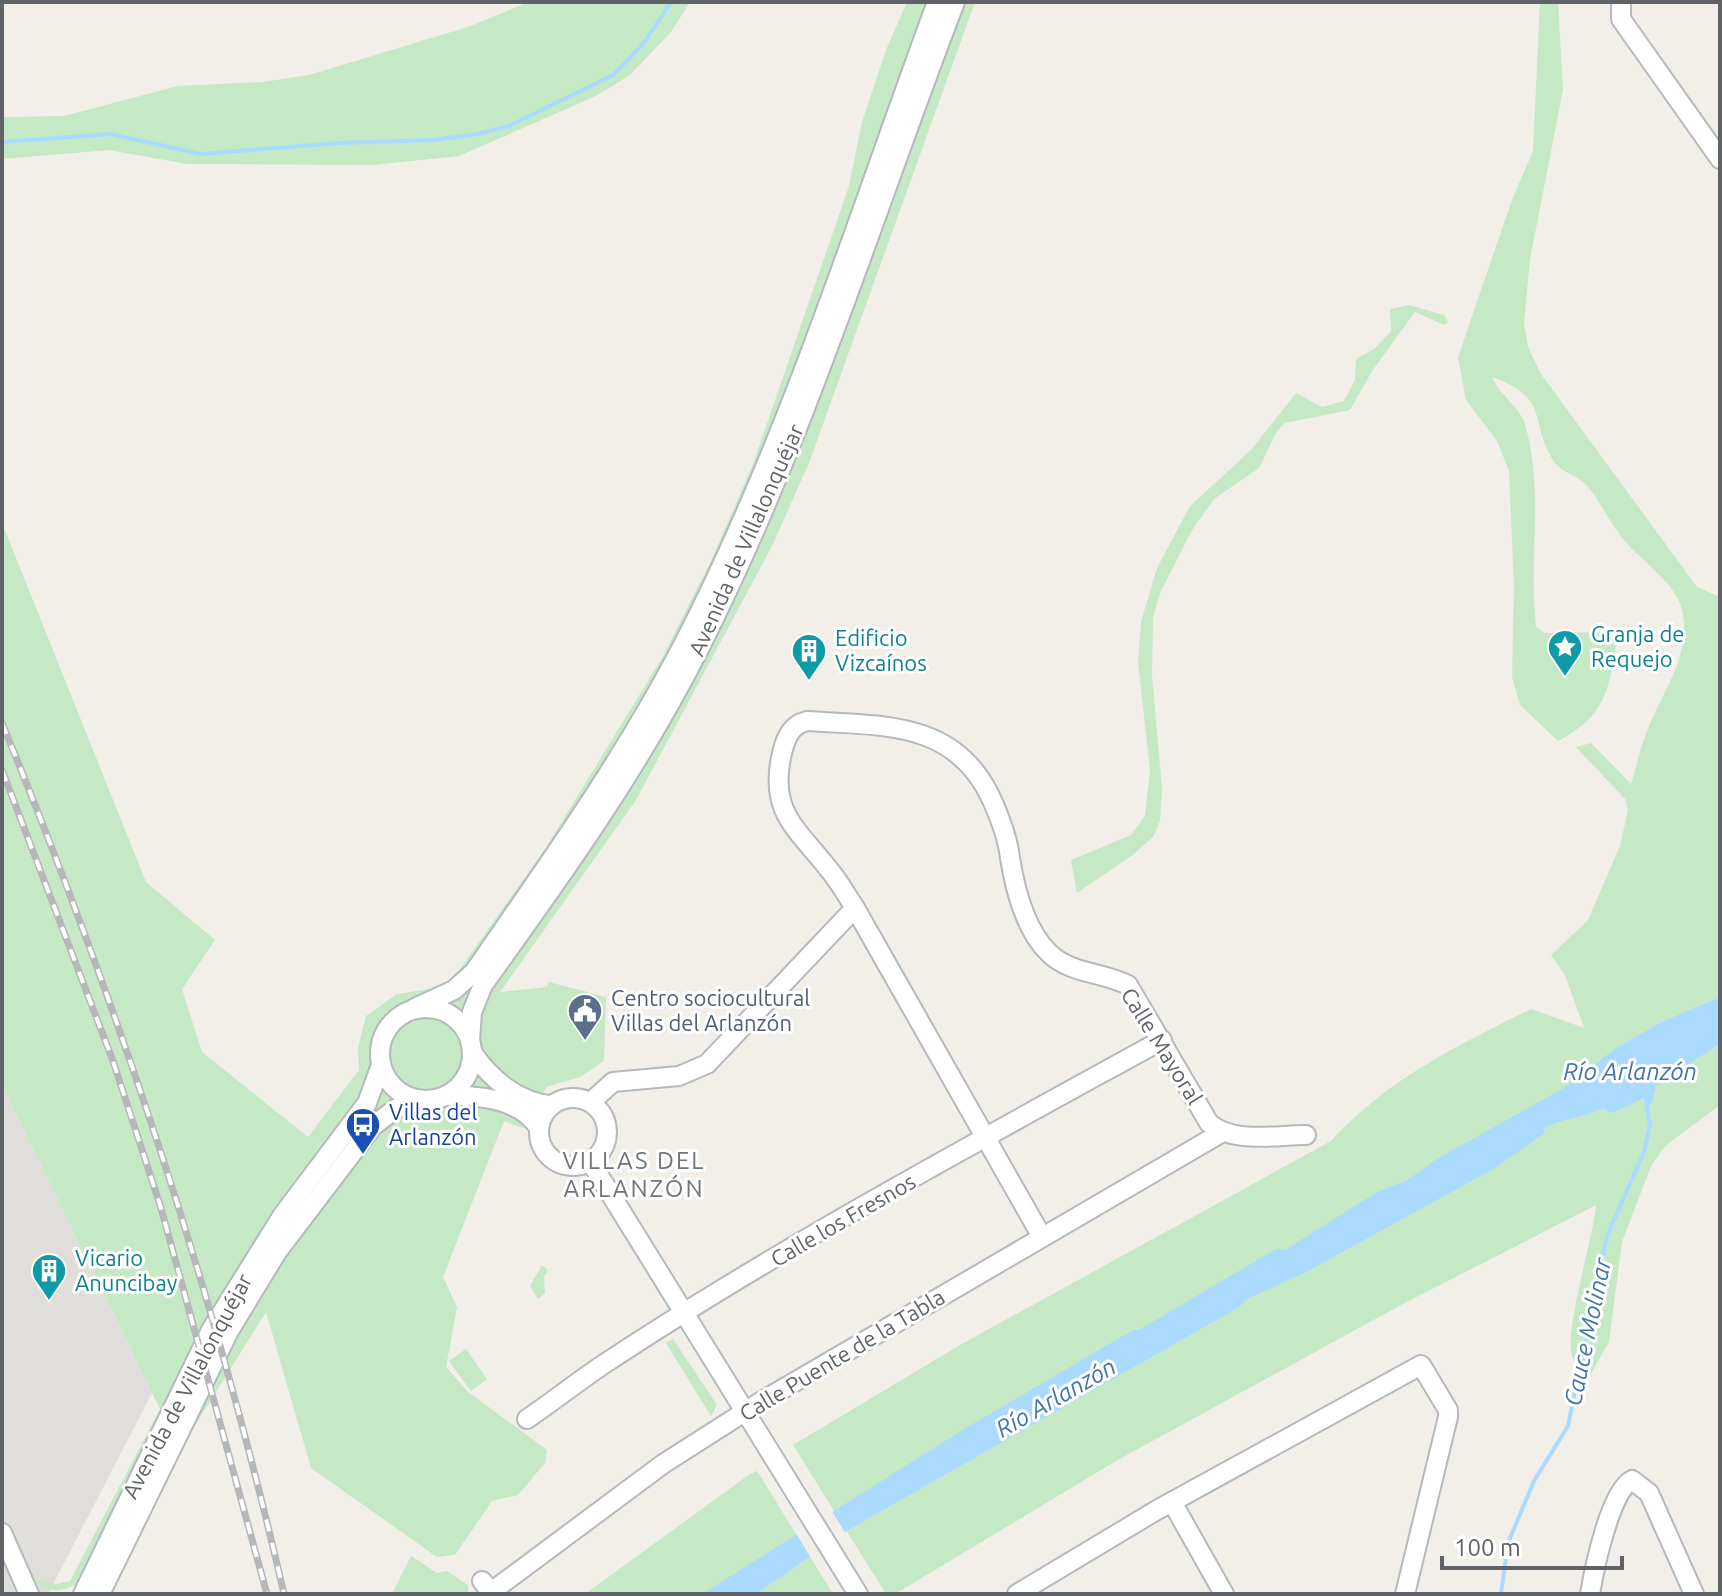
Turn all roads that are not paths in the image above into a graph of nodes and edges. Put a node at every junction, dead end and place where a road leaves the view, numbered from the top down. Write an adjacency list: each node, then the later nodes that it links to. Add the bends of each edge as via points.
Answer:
1 (937, 2): 6 (street, Avenida de Villalonquéjar, via 766,462 682,647 586,809 474,972 454,990)
2 (955, 2): 8 (street, Avenida de Villalonquéjar, via 794,435 725,594 616,793 483,985 472,1012)
3 (1621, 2): 4 (street, via 1621,19)
4 (1720, 159)
5 (855, 908): 7 (street, Calle Mayoral, via 833,873 788,822 780,803 778,771 785,740 800,723 895,727 927,736 964,757 996,808 1017,895 1046,951 1074,968 1128,985); 12 (street, via 707,1064 679,1076 613,1082); 17 (street)
6 (415, 1008): 8 (street, via 443,1010 455,1018); 9 (street, via 390,1023 383,1036)
7 (1162, 1040): 15 (street, Calle Mayoral, via 1209,1123); 17 (street, Calle los Fresnos)
8 (471, 1046): 10 (street, via 465,1078); 13 (street, via 496,1081)
9 (381, 1065): 11 (street, via 395,1088); 27 (street, Avenida de Villalonquéjar, via 367,1103 282,1216 211,1330)
10 (445, 1096): 11 (street); 14 (street, via 493,1100 530,1116)
11 (420, 1100): 30 (street, Avenida de Villalonquéjar, via 395,1109 372,1127 277,1252 229,1331)
12 (591, 1102): 13 (street, via 571,1098); 18 (street, via 607,1128 603,1148)
13 (552, 1105): 14 (street)
14 (539, 1128): 18 (street, via 543,1148 558,1162 579,1166)
15 (1221, 1133): 16 (street); 19 (street, Calle Puente de la Tabla)
16 (1306, 1135)
17 (985, 1137): 19 (street); 20 (street, Calle los Fresnos)
18 (590, 1161): 20 (street)
19 (1042, 1237): 21 (street, Calle Puente de la Tabla)
20 (684, 1314): 21 (street); 22 (street, Calle los Fresnos, via 600,1367)
21 (745, 1412): 25 (street, Calle Puente de la Tabla, via 663,1464 491,1592); 31 (street)
22 (533, 1420)
23 (1172, 1502): 32 (street); 33 (street); 34 (street, via 1421,1365 1448,1417)
24 (4, 1540): 26 (street)
25 (482, 1581)
26 (26, 1586): 28 (street)
27 (86, 1586): 29 (street)
28 (45, 1594)
29 (65, 1594)
30 (100, 1594)
31 (858, 1594)
32 (1017, 1594)
33 (1224, 1594)
34 (1405, 1594)
35 (1590, 1594): 36 (street, via 1607,1527 1632,1480 1649,1493)
36 (1694, 1594)

